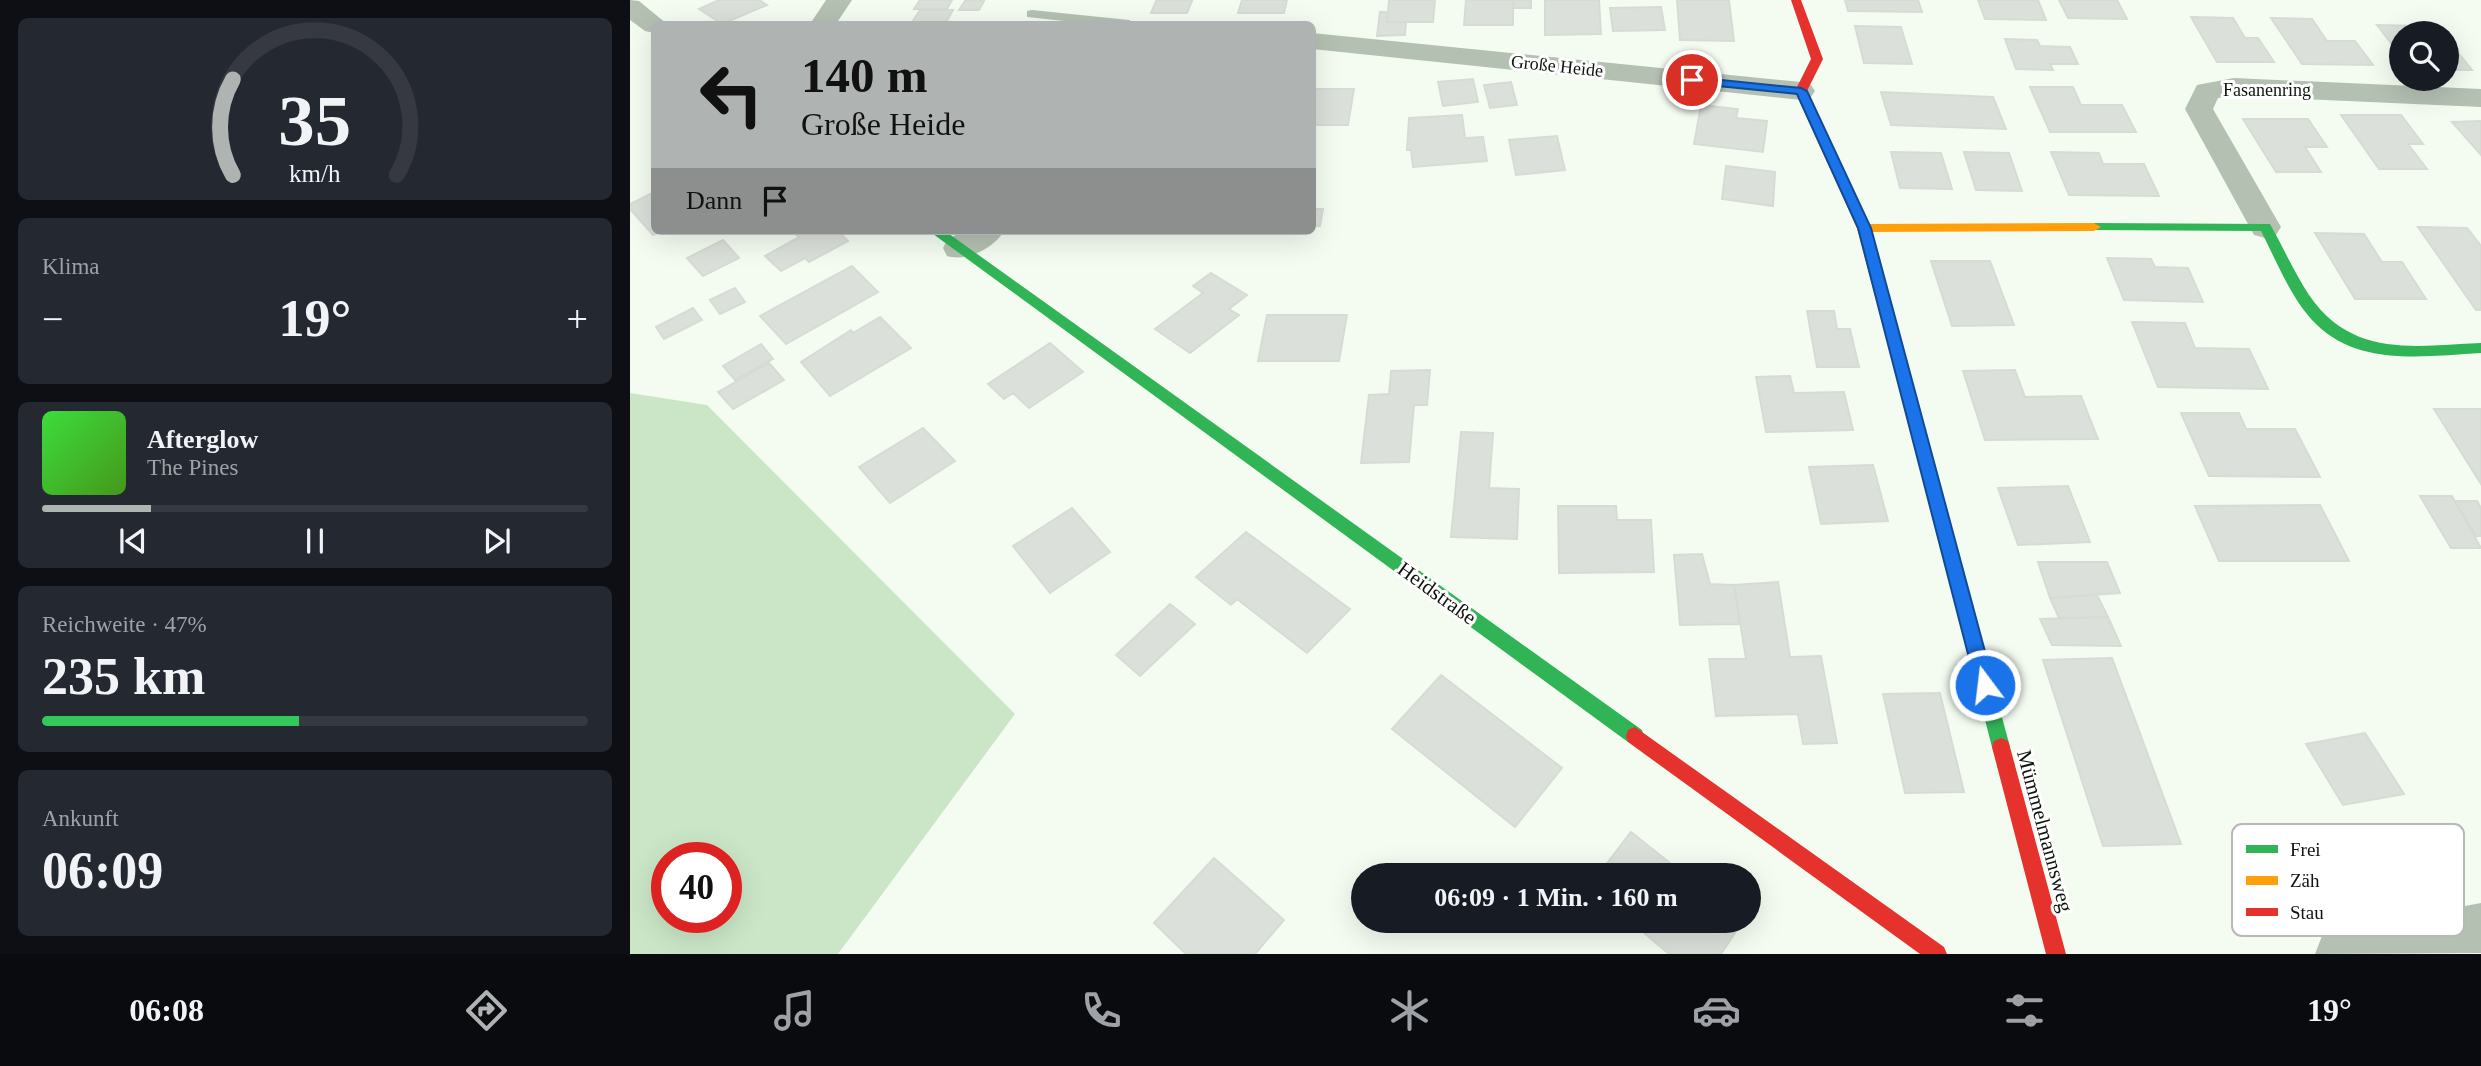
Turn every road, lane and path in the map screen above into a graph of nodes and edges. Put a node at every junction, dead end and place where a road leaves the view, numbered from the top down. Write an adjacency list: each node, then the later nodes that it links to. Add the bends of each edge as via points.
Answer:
1 (839, 0): 5 (street)
2 (1796, 0): 9 (street, via 1817,59)
3 (630, 7): 7 (street)
4 (1032, 15): 6 (lane)
5 (825, 21)
6 (1097, 21)
7 (651, 23)
8 (1316, 41): 9 (street, Große Heide)
9 (1801, 91): 12 (street, Mümmelmannsweg)
10 (2481, 98): 11 (street, Fasanenring, via 2234,87 2207,91 2199,109)
11 (2265, 227): 12 (street); 15 (street, Fasanenring, via 2322,321 2349,342 2392,350)
12 (1864, 228): 18 (street, Mümmelmannsweg)
13 (968, 235): 14 (street)
14 (948, 239): 17 (street, Heidstraße)
15 (2481, 348)
16 (2438, 936): 19 (street)
17 (1937, 954)
18 (2056, 954)
19 (2340, 954)

